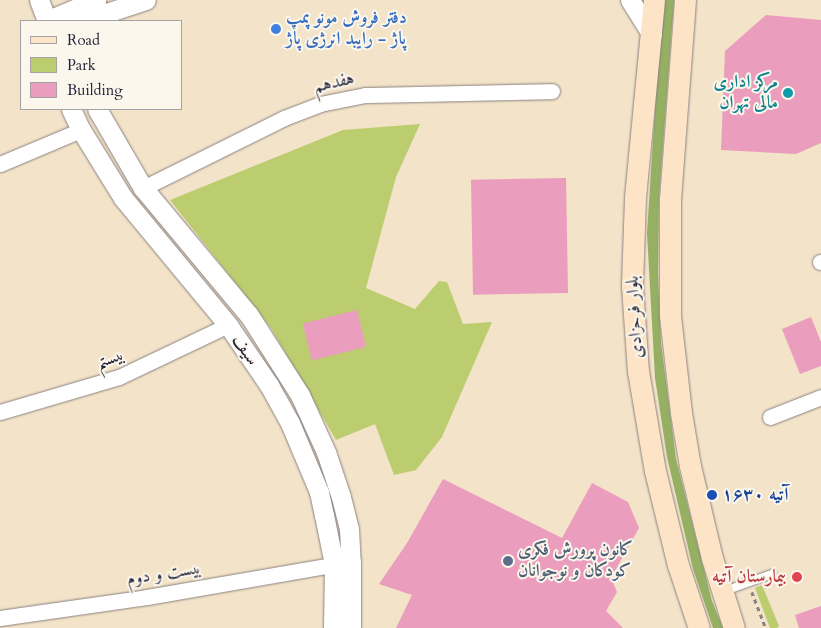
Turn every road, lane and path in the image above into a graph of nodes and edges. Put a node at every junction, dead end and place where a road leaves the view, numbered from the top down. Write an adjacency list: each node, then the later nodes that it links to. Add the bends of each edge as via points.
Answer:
1 (39, 0): 7 (street)
2 (96, 0): 8 (street)
3 (146, 0): 9 (street)
4 (630, 0): 10 (street)
5 (654, 0): 10 (main road, بلوار فرحزادی)
6 (685, 0): 26 (main road, بلوار فرحزادی, via 670,198 670,316 690,466)
7 (47, 20)
8 (49, 20)
9 (85, 20)
10 (652, 35): 30 (main road, بلوار فرحزادی, via 635,198 632,286 638,372 660,490 678,565)
11 (552, 91): 16 (street, هفدهم, via 365,95 320,104 284,118)
12 (71, 110): 14 (street, سیف)
13 (100, 114): 14 (street); 16 (street, سیف)
14 (81, 130): 15 (street); 17 (street, سیف)
15 (0, 164)
16 (143, 188): 17 (street); 18 (street, سیف)
17 (123, 198): 19 (street, سیف)
18 (249, 316): 19 (street); 23 (street, سیف, via 300,395 326,452 342,497 348,529)
19 (228, 325): 21 (street, بیستم, via 119,377); 23 (street, سیف, via 268,385 305,456)
20 (821, 397): 22 (street)
21 (0, 412)
22 (770, 417)
23 (343, 563): 27 (street, بیست و دوم); 28 (street, سیف); 29 (street, سیف)
24 (772, 574): 26 (lane)
25 (750, 587): 32 (path)
26 (722, 592): 31 (main road, بلوار فرحزادی)
27 (0, 618)
28 (333, 628)
29 (351, 628)
30 (699, 628)
31 (734, 628)
32 (766, 628)

